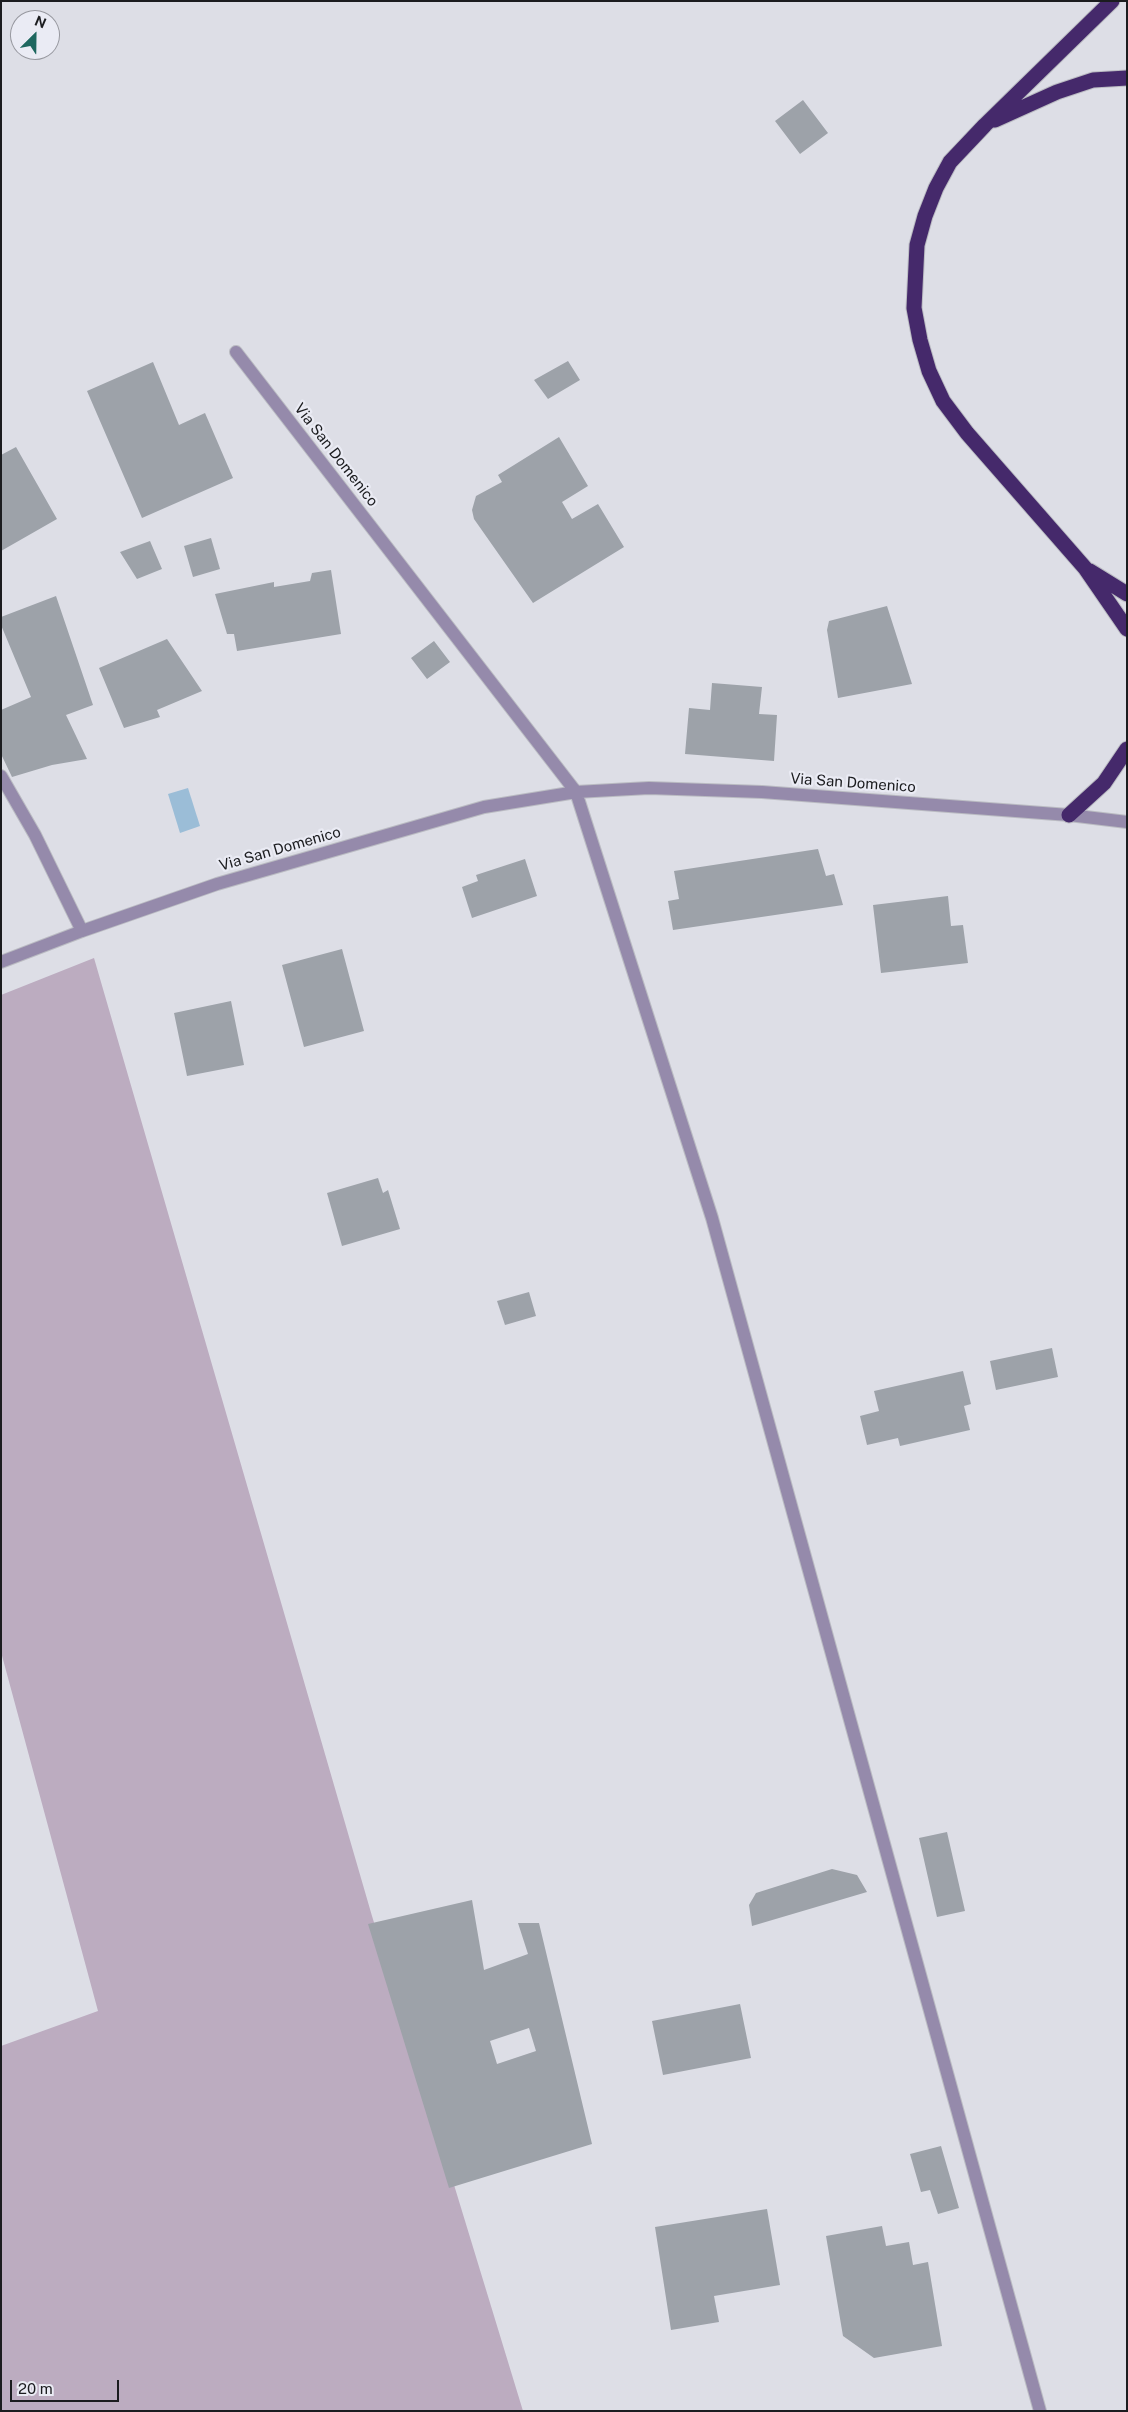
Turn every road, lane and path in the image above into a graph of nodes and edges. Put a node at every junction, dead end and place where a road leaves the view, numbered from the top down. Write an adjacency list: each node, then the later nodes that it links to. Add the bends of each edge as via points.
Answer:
1 (1112, 1): 3 (highway)
2 (1127, 78): 3 (highway, via 1094,80 1058,92)
3 (984, 125): 5 (highway, via 950,162 925,216 917,245 914,275 914,308 920,340 943,402)
4 (236, 352): 10 (street, Via San Domenico)
5 (1084, 568): 6 (highway); 7 (highway)
6 (1127, 594)
7 (1127, 629)
8 (1127, 750): 11 (highway, via 1104,783)
9 (1, 776): 13 (street, via 35,835)
10 (576, 792): 11 (street, Via San Domenico, via 650,788 762,792); 13 (street, Via San Domenico, via 484,807 417,825 217,884); 15 (street, via 712,1218)
11 (1069, 815): 12 (street, Via San Domenico)
12 (1127, 822)
13 (82, 931): 14 (street, Via San Domenico)
14 (1, 962)
15 (1040, 2411)

